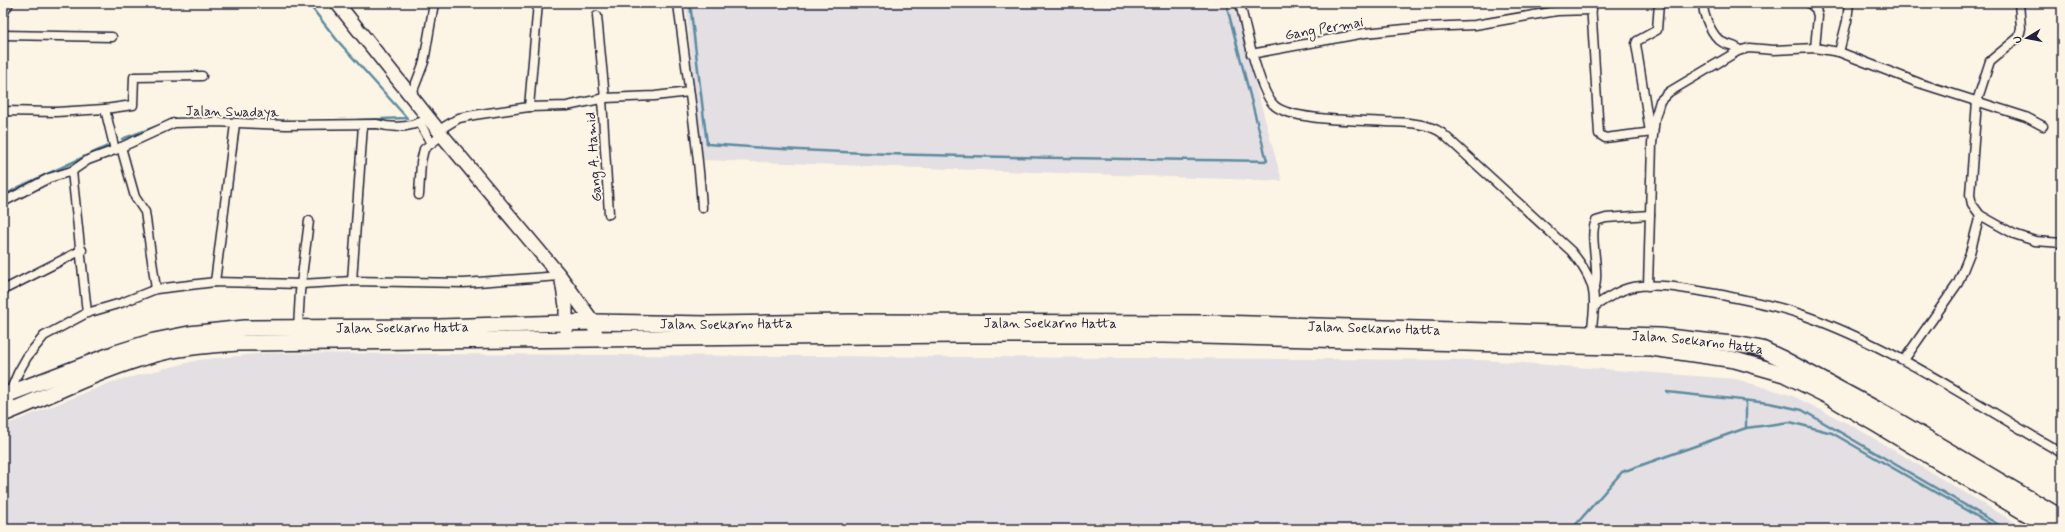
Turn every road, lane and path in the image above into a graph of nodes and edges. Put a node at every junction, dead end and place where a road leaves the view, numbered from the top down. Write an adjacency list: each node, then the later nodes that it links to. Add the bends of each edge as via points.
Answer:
1 (10, 3): 13 (street)
2 (337, 3): 23 (main road)
3 (434, 3): 23 (street, via 424,62)
4 (538, 3): 26 (street)
5 (678, 3): 22 (street)
6 (1240, 3): 20 (street)
7 (1659, 3): 34 (street, via 1657,30 1636,44)
8 (1704, 3): 18 (street, via 1703,12 1716,36)
9 (1809, 3): 17 (street, via 1816,9 1818,16)
10 (1849, 3): 19 (street)
11 (2019, 3): 25 (street, via 2019,37 1990,61)
12 (1592, 7): 20 (street, Gang Permai, via 1475,25 1425,27 1365,34); 34 (street, via 1599,134 1605,138)
13 (3, 14)
14 (597, 16): 24 (street, Gang A. Hamid)
15 (3, 35): 16 (street)
16 (112, 37)
17 (1815, 48): 18 (street, via 1749,48); 19 (street)
18 (1738, 51): 34 (street, via 1664,96 1656,110)
19 (1839, 52): 25 (street)
20 (1251, 54): 54 (street, via 1270,101 1280,109 1332,119 1413,124 1442,133 1571,251 1586,270)
21 (202, 76): 27 (street, via 134,77 133,105)
22 (688, 92): 24 (street); 40 (street, via 699,157)
23 (411, 96): 29 (main road)
24 (604, 98): 26 (street, via 567,106); 41 (street, Gang A. Hamid)
25 (1977, 101): 32 (street, via 2026,117); 43 (street, via 1970,195 1972,204)
26 (529, 107): 33 (street, via 459,118)
27 (105, 109): 28 (street); 36 (street)
28 (3, 112)
29 (425, 120): 31 (street, Jalan Swadaya, via 391,128 377,124); 33 (main road); 35 (street)
30 (235, 124): 31 (street, Jalan Swadaya); 36 (street, Jalan Swadaya, via 174,123); 49 (street)
31 (363, 125): 48 (street)
32 (2043, 126)
33 (441, 132): 35 (street); 47 (main road)
34 (1652, 132): 42 (street)
35 (431, 143): 38 (street, via 422,155)
36 (118, 148): 37 (street, Jalan Swadaya, via 88,160); 52 (street, via 135,197 145,212)
37 (72, 171): 39 (street, Jalan Swadaya, via 49,178); 46 (street)
38 (419, 195)
39 (3, 202)
40 (702, 208)
41 (610, 214)
42 (1650, 215): 51 (street); 54 (street, via 1596,221 1594,230 1597,282)
43 (1980, 215): 45 (street, via 2014,234 2035,241); 63 (street, via 1970,253 1958,283)
44 (310, 221): 50 (street)
45 (2062, 243)
46 (82, 250): 53 (street); 56 (street)
47 (561, 277): 48 (street, via 464,283); 57 (main road); 58 (main road)
48 (352, 281): 50 (street)
49 (215, 282): 50 (street); 52 (street)
50 (301, 284): 59 (street)
51 (1648, 286): 55 (street, via 1632,287 1612,295); 63 (street, via 1694,290 1802,314)
52 (156, 289): 56 (street)
53 (3, 290)
54 (1594, 290): 55 (street)
55 (1595, 306): 62 (street)
56 (87, 313): 64 (street, via 44,336 27,357)
57 (593, 322): 58 (highway, Jalan Soekarno Hatta); 61 (main road); 62 (highway, Jalan Soekarno Hatta, via 1216,323)
58 (566, 323): 59 (highway, Jalan Soekarno Hatta); 60 (main road)
59 (298, 328): 64 (highway, Jalan Soekarno Hatta, via 245,328 154,341)
60 (566, 339): 61 (highway, Jalan Soekarno Hatta); 65 (highway, Jalan Soekarno Hatta, via 238,343 203,346 156,354 81,381)
61 (597, 339): 62 (highway, Jalan Soekarno Hatta, via 1164,335)
62 (1591, 341): 67 (highway, Jalan Soekarno Hatta, via 1685,338 1762,349 1850,394); 68 (highway, Jalan Soekarno Hatta, via 1735,360 1784,374 1830,397)
63 (1904, 360): 66 (street)
64 (6, 395): 65 (street)
65 (7, 412)
66 (2062, 451)
67 (2062, 518)
68 (2053, 529)

